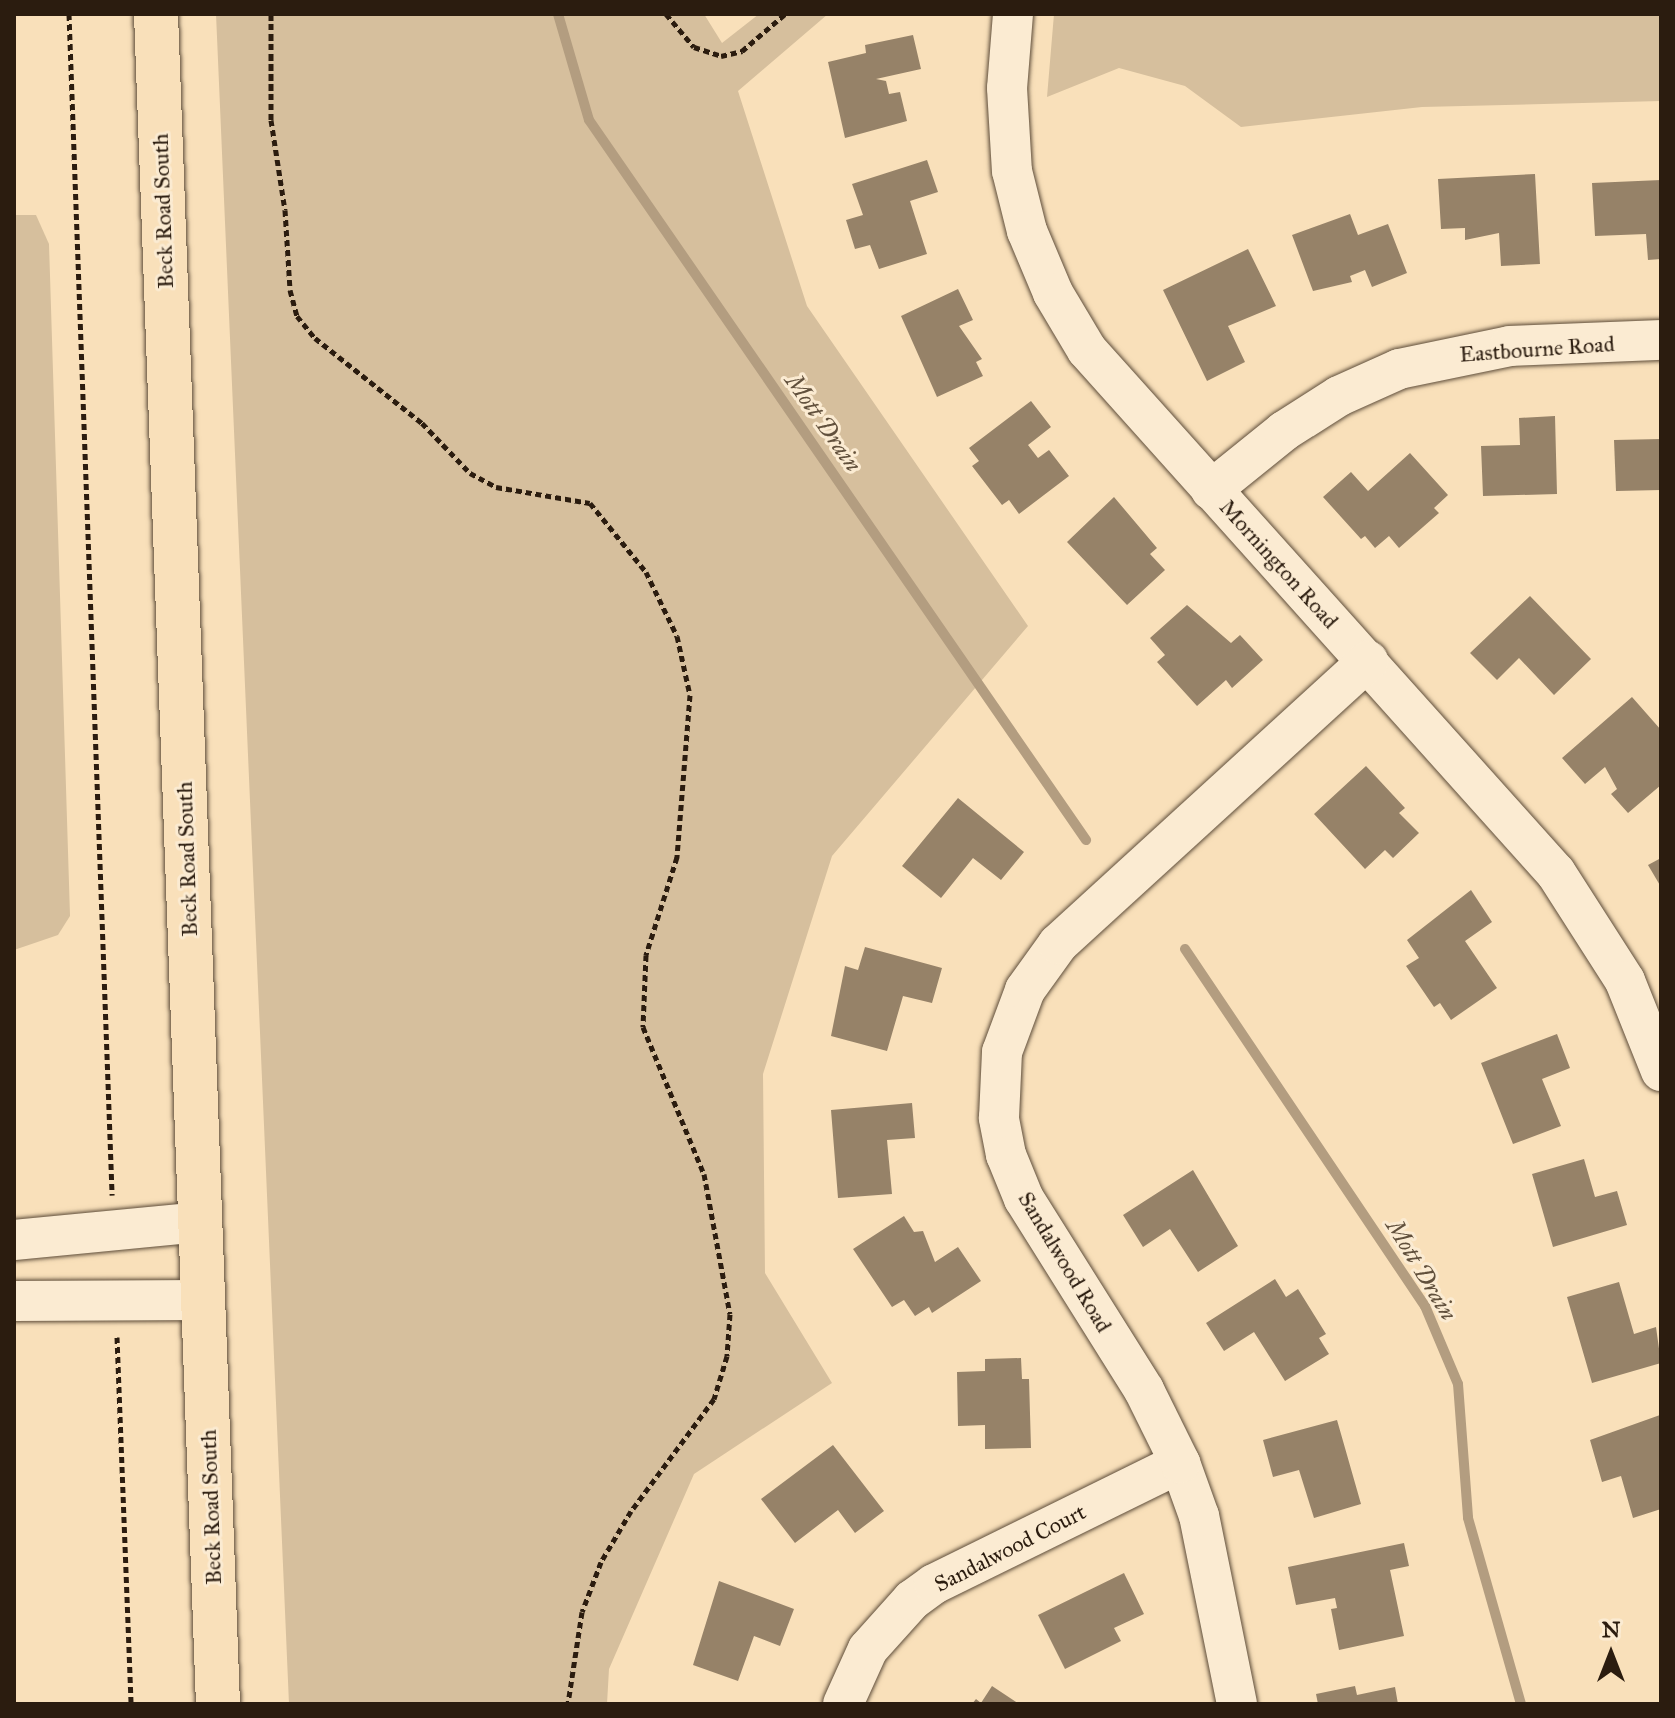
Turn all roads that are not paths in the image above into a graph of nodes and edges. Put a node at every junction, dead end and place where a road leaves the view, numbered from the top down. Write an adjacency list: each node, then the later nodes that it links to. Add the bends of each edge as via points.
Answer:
1 (156, 14): 7 (main road, Beck Road South)
2 (1013, 14): 4 (street, Mornington Road, via 1008,130 1027,231 1053,293 1087,350)
3 (1661, 340): 4 (street, Eastbourne Road, via 1510,346 1399,369 1339,396 1284,431)
4 (1211, 490): 5 (street, Mornington Road)
5 (1368, 661): 6 (street, Mornington Road, via 1564,884 1625,981); 11 (street, Sandalwood Road, via 1058,944 1025,990 1002,1052 999,1118 1024,1199 1144,1390)
6 (1661, 1071)
7 (202, 1222): 8 (street); 9 (main road, Beck Road South)
8 (14, 1240)
9 (203, 1300): 10 (street); 12 (main road, Beck Road South)
10 (14, 1301)
11 (1180, 1463): 13 (street, Sandalwood Court, via 923,1592 868,1649); 14 (street, Sandalwood Road, via 1199,1516)
12 (218, 1704)
13 (843, 1704)
14 (1237, 1704)

